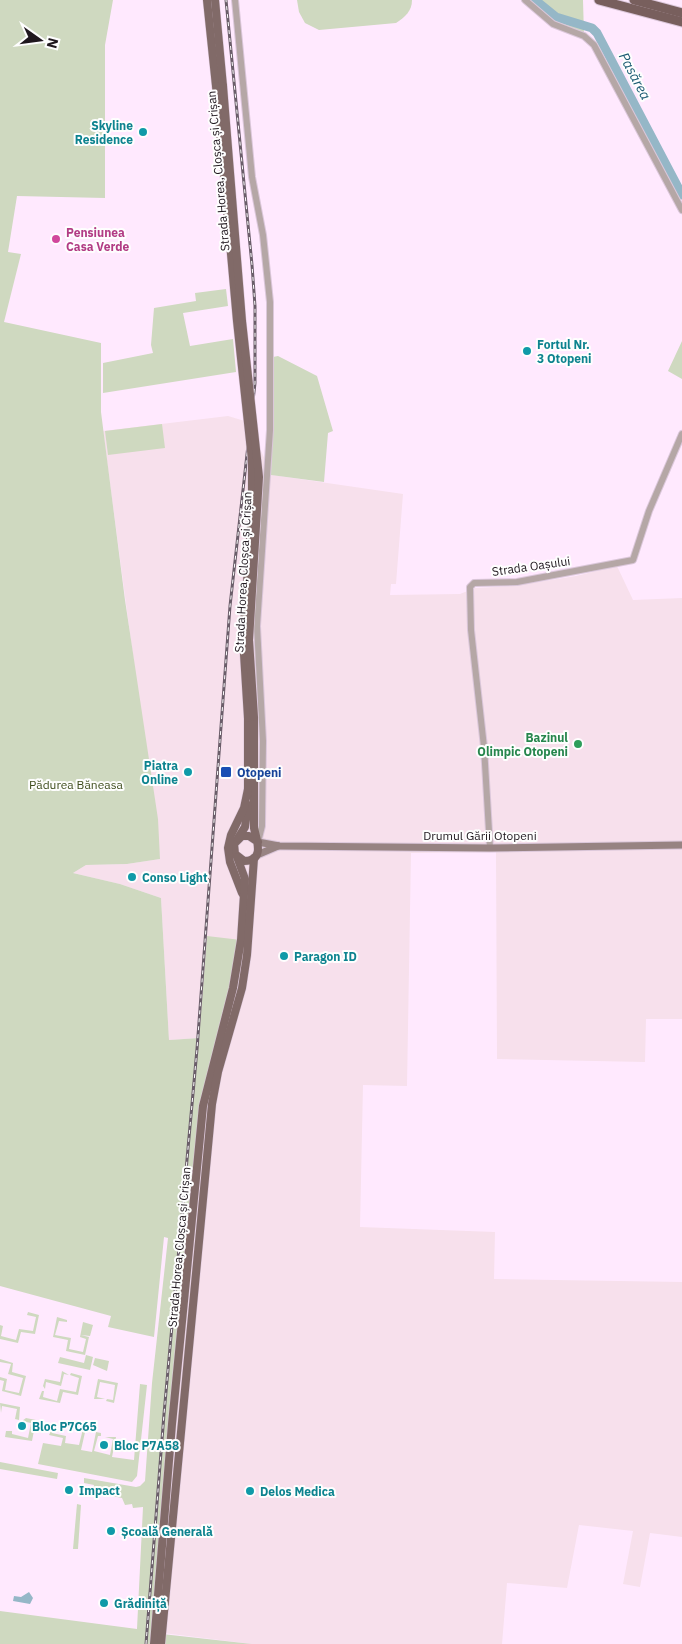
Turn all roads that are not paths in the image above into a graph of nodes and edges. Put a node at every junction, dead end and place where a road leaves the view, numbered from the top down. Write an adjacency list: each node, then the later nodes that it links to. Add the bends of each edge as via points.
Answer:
1 (207, 0): 9 (main road, Strada Horea, Cloșca și Crișan)
2 (215, 0): 9 (main road, Strada Horea, Cloșca și Crișan)
3 (235, 0): 15 (street, Strada Horea, Cloșca și Crișan, via 251,169 266,250 270,302 270,430 257,639 263,767 262,826)
4 (525, 0): 10 (street, via 552,24 584,36 594,45)
5 (599, 0): 8 (highway)
6 (634, 0): 7 (highway)
7 (682, 13)
8 (682, 22)
9 (220, 86): 12 (main road, Strada Horea, Cloșca și Crișan, bridge, via 259,477 248,640)
10 (682, 210)
11 (682, 434): 18 (street, Strada Oașului, via 648,511 633,560 517,582 474,584 470,587)
12 (251, 718): 13 (main road, Strada Horea, Cloșca și Crișan); 15 (main road, Strada Horea, Cloșca și Crișan, via 256,757 254,828)
13 (248, 789): 14 (main road, Strada Horea, Cloșca și Crișan, via 247,821); 21 (main road, via 228,848 230,862 241,887)
14 (238, 838): 15 (main road, via 249,836); 19 (main road, via 234,848)
15 (258, 842): 17 (main road, Drumul Gării Otopeni); 20 (main road)
16 (682, 845): 18 (main road, Drumul Gării Otopeni)
17 (279, 846): 18 (main road, Drumul Gării Otopeni); 20 (main road, Drumul Gării Otopeni)
18 (490, 848)
19 (237, 857): 20 (main road, via 244,861); 21 (main road, Strada Horea, Cloșca și Crișan, via 245,879)
20 (256, 857): 23 (main road, Strada Horea, Cloșca și Crișan, via 244,971 212,1104)
21 (242, 920): 22 (main road, Strada Horea, Cloșca și Crișan, via 232,988 203,1106)
22 (154, 1644)
23 (161, 1644)

